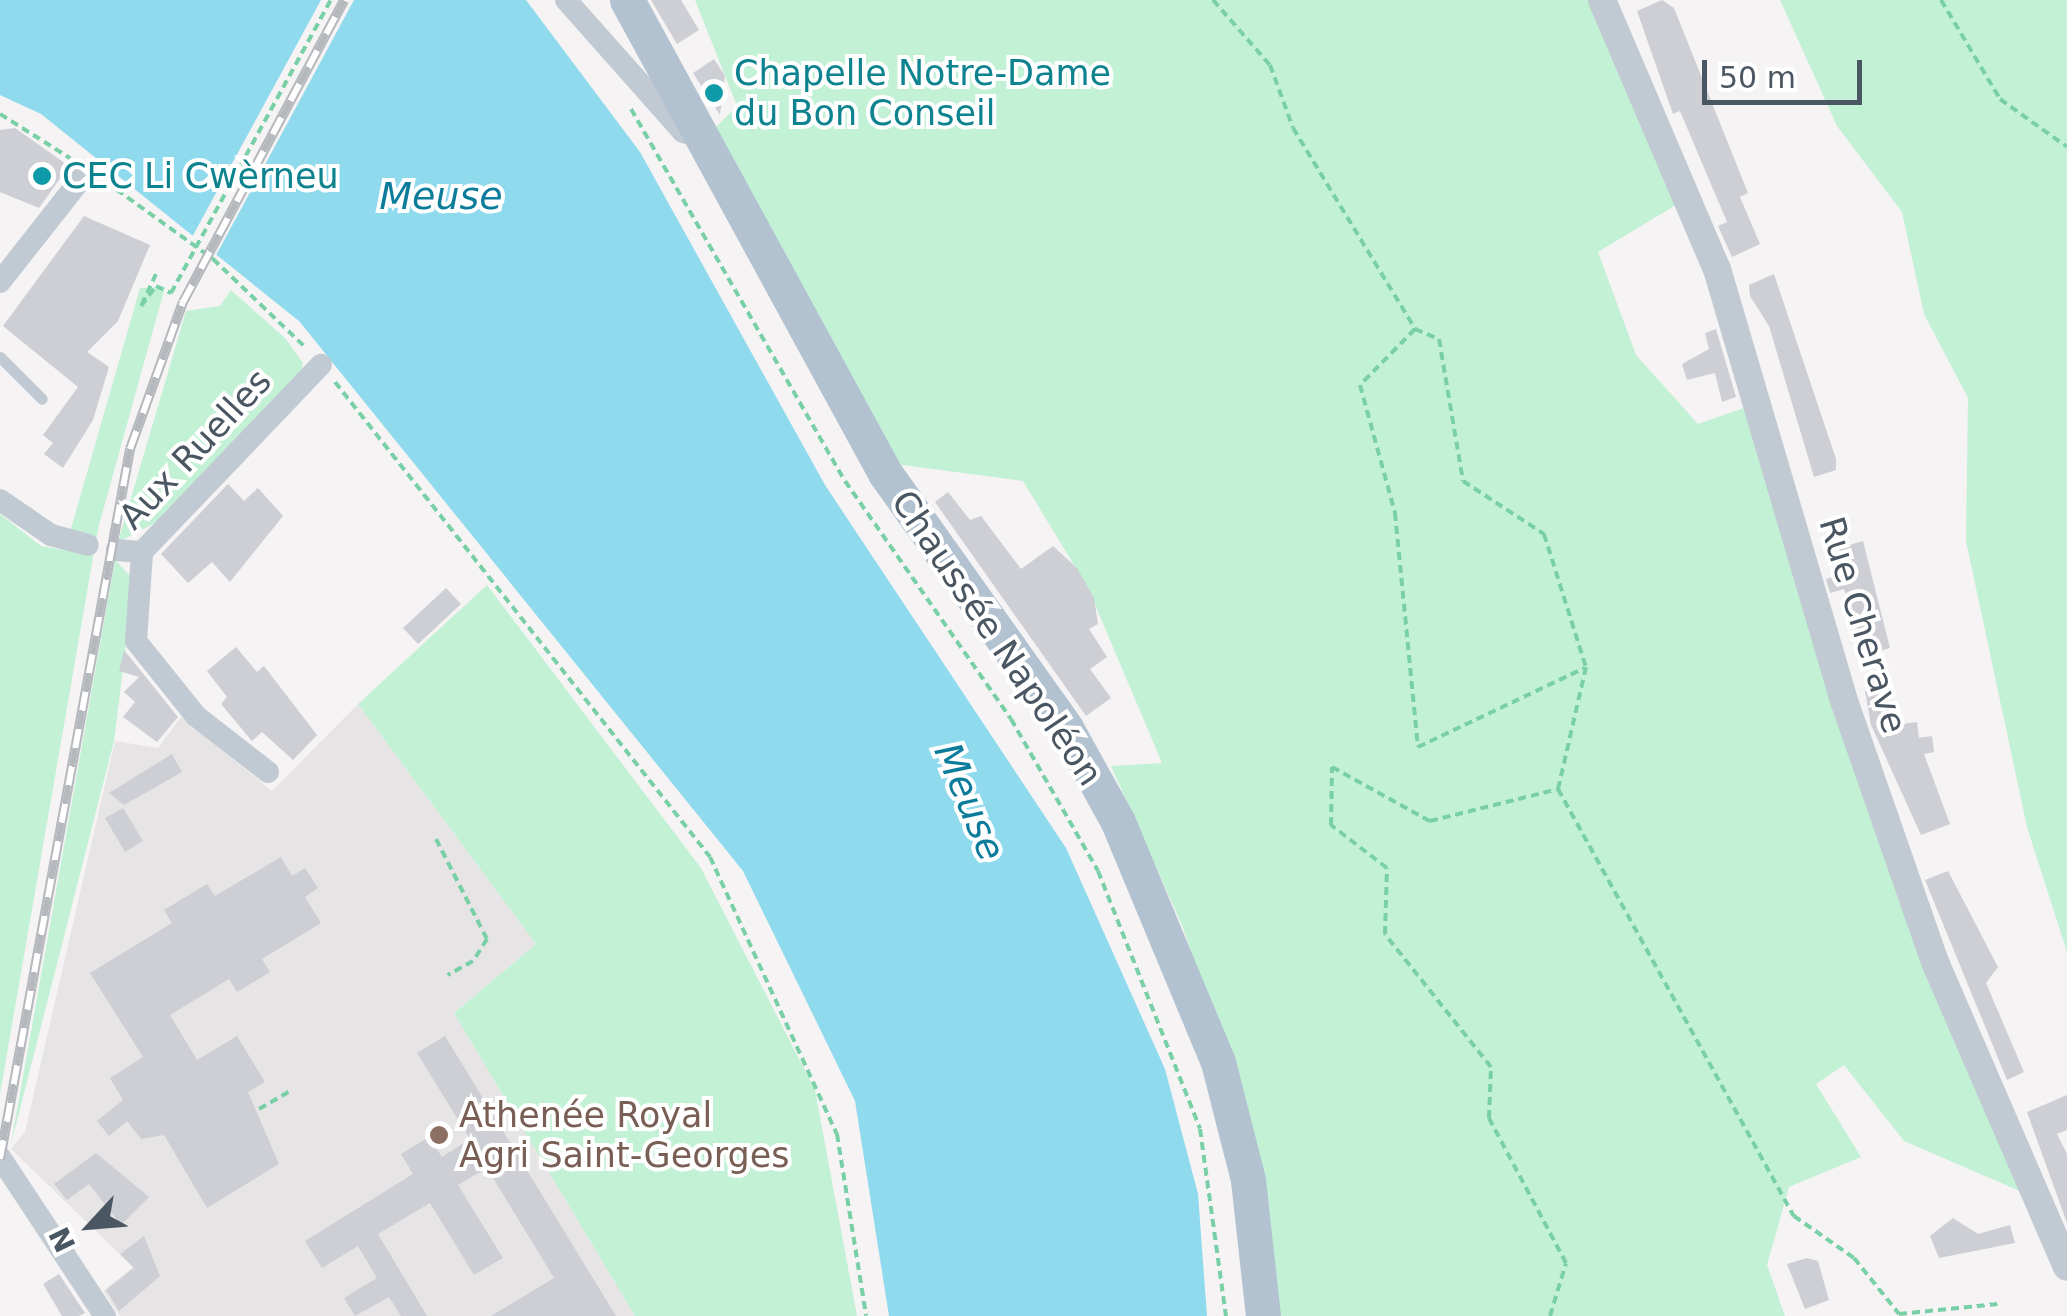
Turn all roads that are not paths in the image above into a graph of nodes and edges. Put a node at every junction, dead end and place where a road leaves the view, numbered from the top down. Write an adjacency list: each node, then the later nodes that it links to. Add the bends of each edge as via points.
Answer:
1 (566, 0): 4 (street, via 683,132)
2 (627, 0): 4 (main road, Chaussée Napoléon)
3 (1602, 0): 16 (street, Rue Cherave, via 1717,269 1842,695 1935,962)
4 (706, 139): 18 (main road, Chaussée Napoléon, via 885,473 1066,728 1118,822 1218,1062 1248,1180)
5 (88, 170): 6 (street)
6 (4, 268)
7 (0, 357): 9 (lane)
8 (321, 365): 13 (street, Aux Ruelles)
9 (42, 399)
10 (0, 500): 11 (street, via 51,535)
11 (88, 545)
12 (116, 550): 13 (street)
13 (142, 552): 14 (street, Aux Ruelles, via 136,640 196,716)
14 (268, 772)
15 (0, 1156): 17 (street)
16 (2067, 1267)
17 (105, 1316)
18 (1264, 1316)

